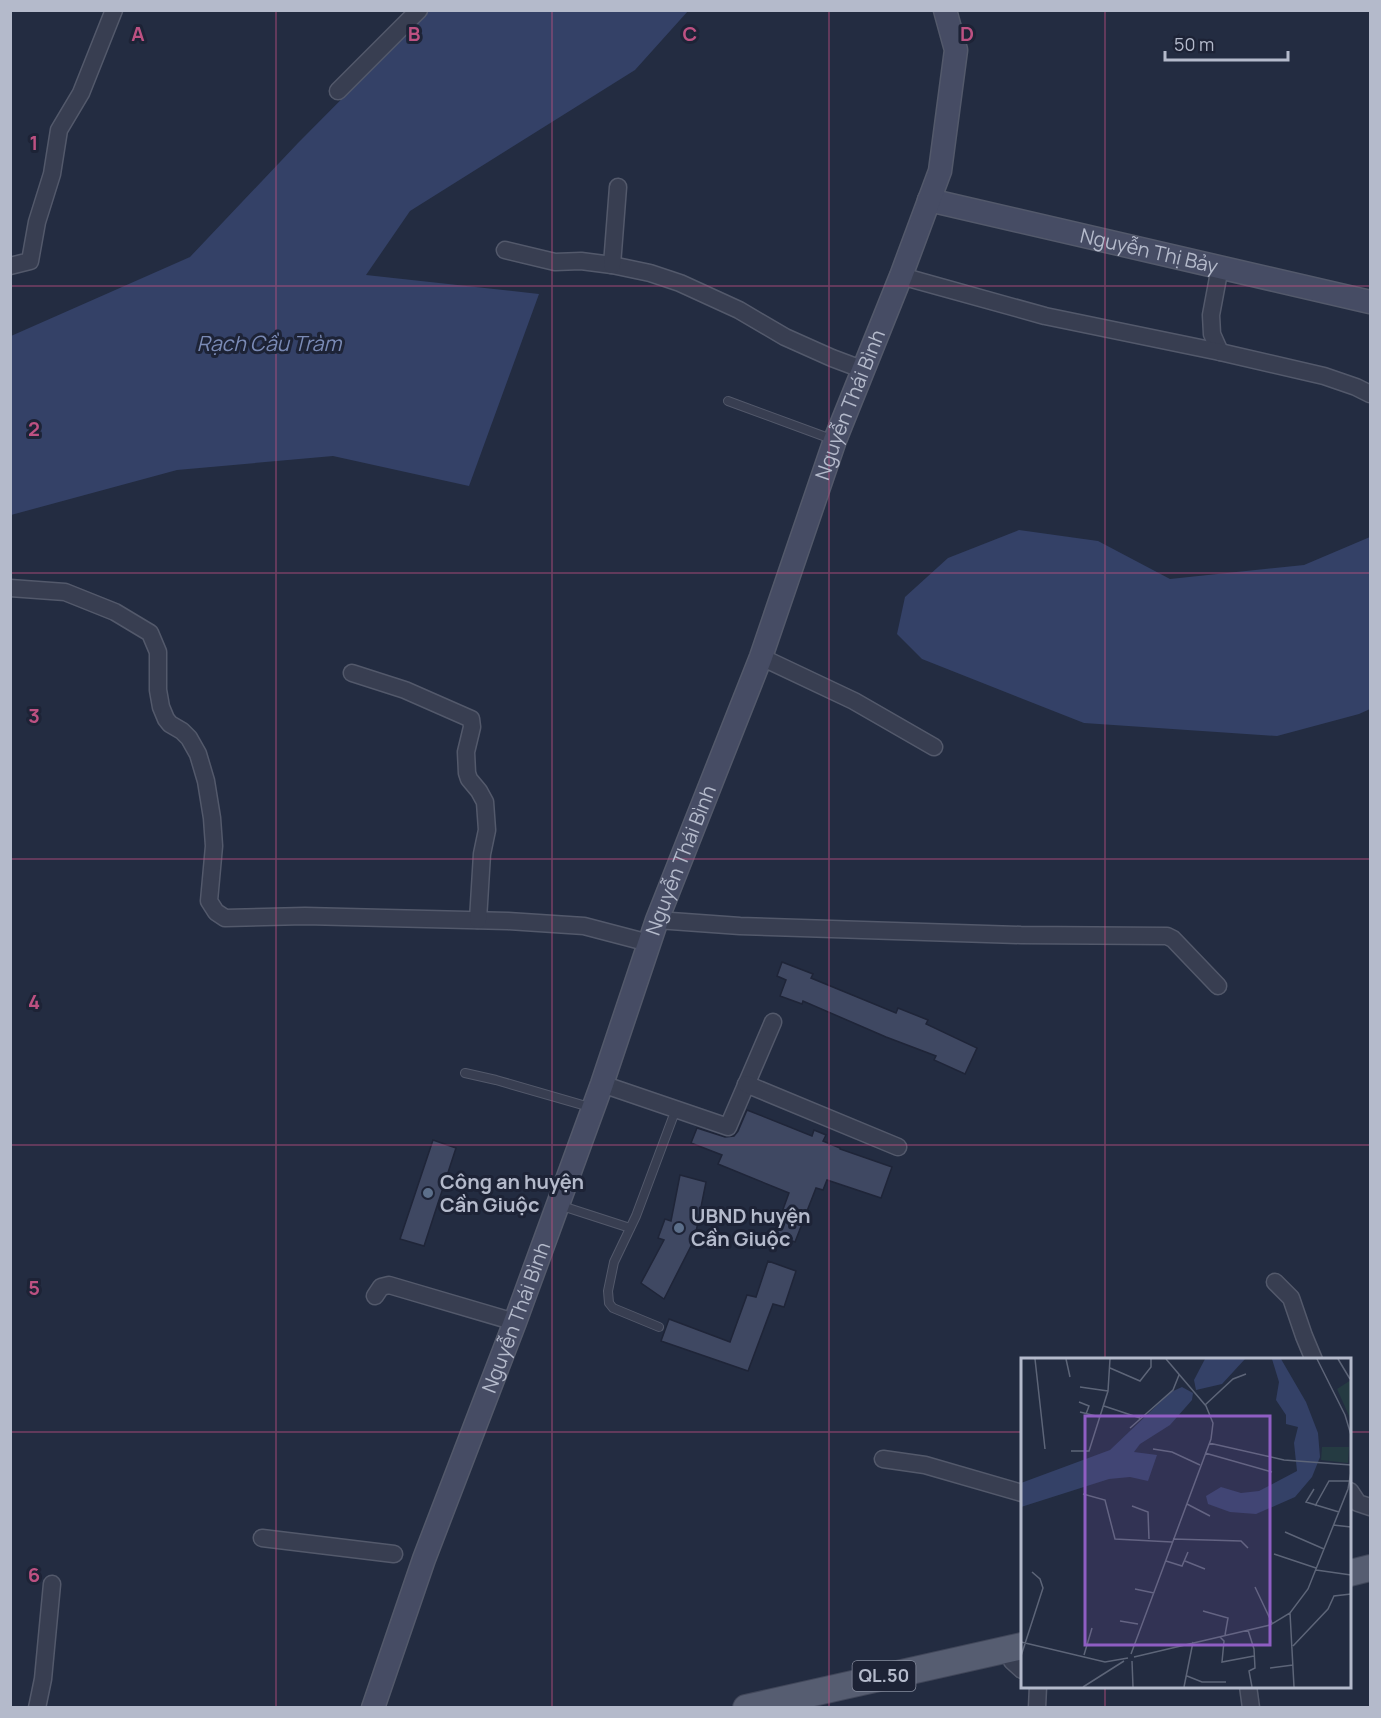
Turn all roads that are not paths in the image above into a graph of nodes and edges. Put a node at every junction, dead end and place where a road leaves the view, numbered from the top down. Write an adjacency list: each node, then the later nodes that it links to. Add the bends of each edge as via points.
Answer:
1 (114, 10): 9 (street, via 81,93 59,130 30,261)
2 (945, 10): 6 (street, Nguyễn Thái Bình, via 956,50 940,171)
3 (412, 12): 4 (street)
4 (338, 91)
5 (618, 187): 8 (street)
6 (930, 200): 10 (street, Nguyễn Thị Bảy); 11 (street, Nguyễn Thái Bình)
7 (505, 250): 8 (street, via 555,262)
8 (612, 265): 14 (street, via 680,283 740,310 785,337)
9 (10, 266)
10 (1220, 267): 12 (street, Nguyễn Thị Bảy); 13 (street, via 1211,315 1212,334)
11 (901, 276): 13 (street, via 1045,316); 14 (street, Nguyễn Thái Bình)
12 (1371, 302)
13 (1220, 352): 15 (street, via 1324,376)
14 (864, 370): 17 (street, Nguyễn Thái Bình)
15 (1371, 394)
16 (728, 401): 17 (lane)
17 (835, 440): 19 (street, Nguyễn Thái Bình)
18 (10, 588): 22 (street, via 64,592 115,612 150,633 158,652 161,707 166,719 189,738 206,781 214,846 209,901 216,912 225,918)
19 (761, 657): 21 (street, via 854,701); 23 (street, Nguyễn Thái Bình)
20 (352, 673): 22 (street, via 405,690 471,719 467,773 485,802 487,830)
21 (934, 747)
22 (478, 920): 24 (street, via 584,926)
23 (657, 920): 24 (street, Nguyễn Thái Bình); 25 (street, via 1021,935 1167,936)
24 (649, 943): 28 (street, Nguyễn Thái Bình)
25 (1218, 986)
26 (773, 1022): 29 (street)
27 (465, 1073): 30 (lane)
28 (602, 1084): 30 (street, Nguyễn Thái Bình); 31 (street)
29 (746, 1084): 31 (street, via 728,1127); 32 (street)
30 (594, 1108): 33 (street, Nguyễn Thái Bình)
31 (676, 1109): 34 (lane)
32 (898, 1147)
33 (558, 1205): 34 (lane); 37 (street, Nguyễn Thái Bình)
34 (630, 1228): 38 (lane, via 614,1262 609,1303)
35 (1275, 1282): 39 (street, via 1291,1298)
36 (375, 1296): 37 (street, via 381,1287 389,1285)
37 (515, 1322): 45 (street, Nguyễn Thái Bình)
38 (659, 1327)
39 (1314, 1358)
40 (883, 1459): 41 (street, via 925,1465)
41 (1021, 1492)
42 (1351, 1492): 43 (street, via 1358,1503)
43 (1371, 1507)
44 (262, 1538): 45 (street)
45 (424, 1559): 55 (street, Nguyễn Thái Bình)
46 (1371, 1568): 47 (main road)
47 (1351, 1573)
48 (52, 1584): 54 (street, via 43,1679)
49 (1015, 1647): 50 (street, via 1012,1661); 53 (main road, QL.50)
50 (1021, 1668)
51 (1038, 1688): 57 (street)
52 (1248, 1688): 58 (street)
53 (805, 1700): 56 (main road, QL.50)
54 (36, 1707)
55 (373, 1707)
56 (746, 1707)
57 (1037, 1707)
58 (1251, 1707)

